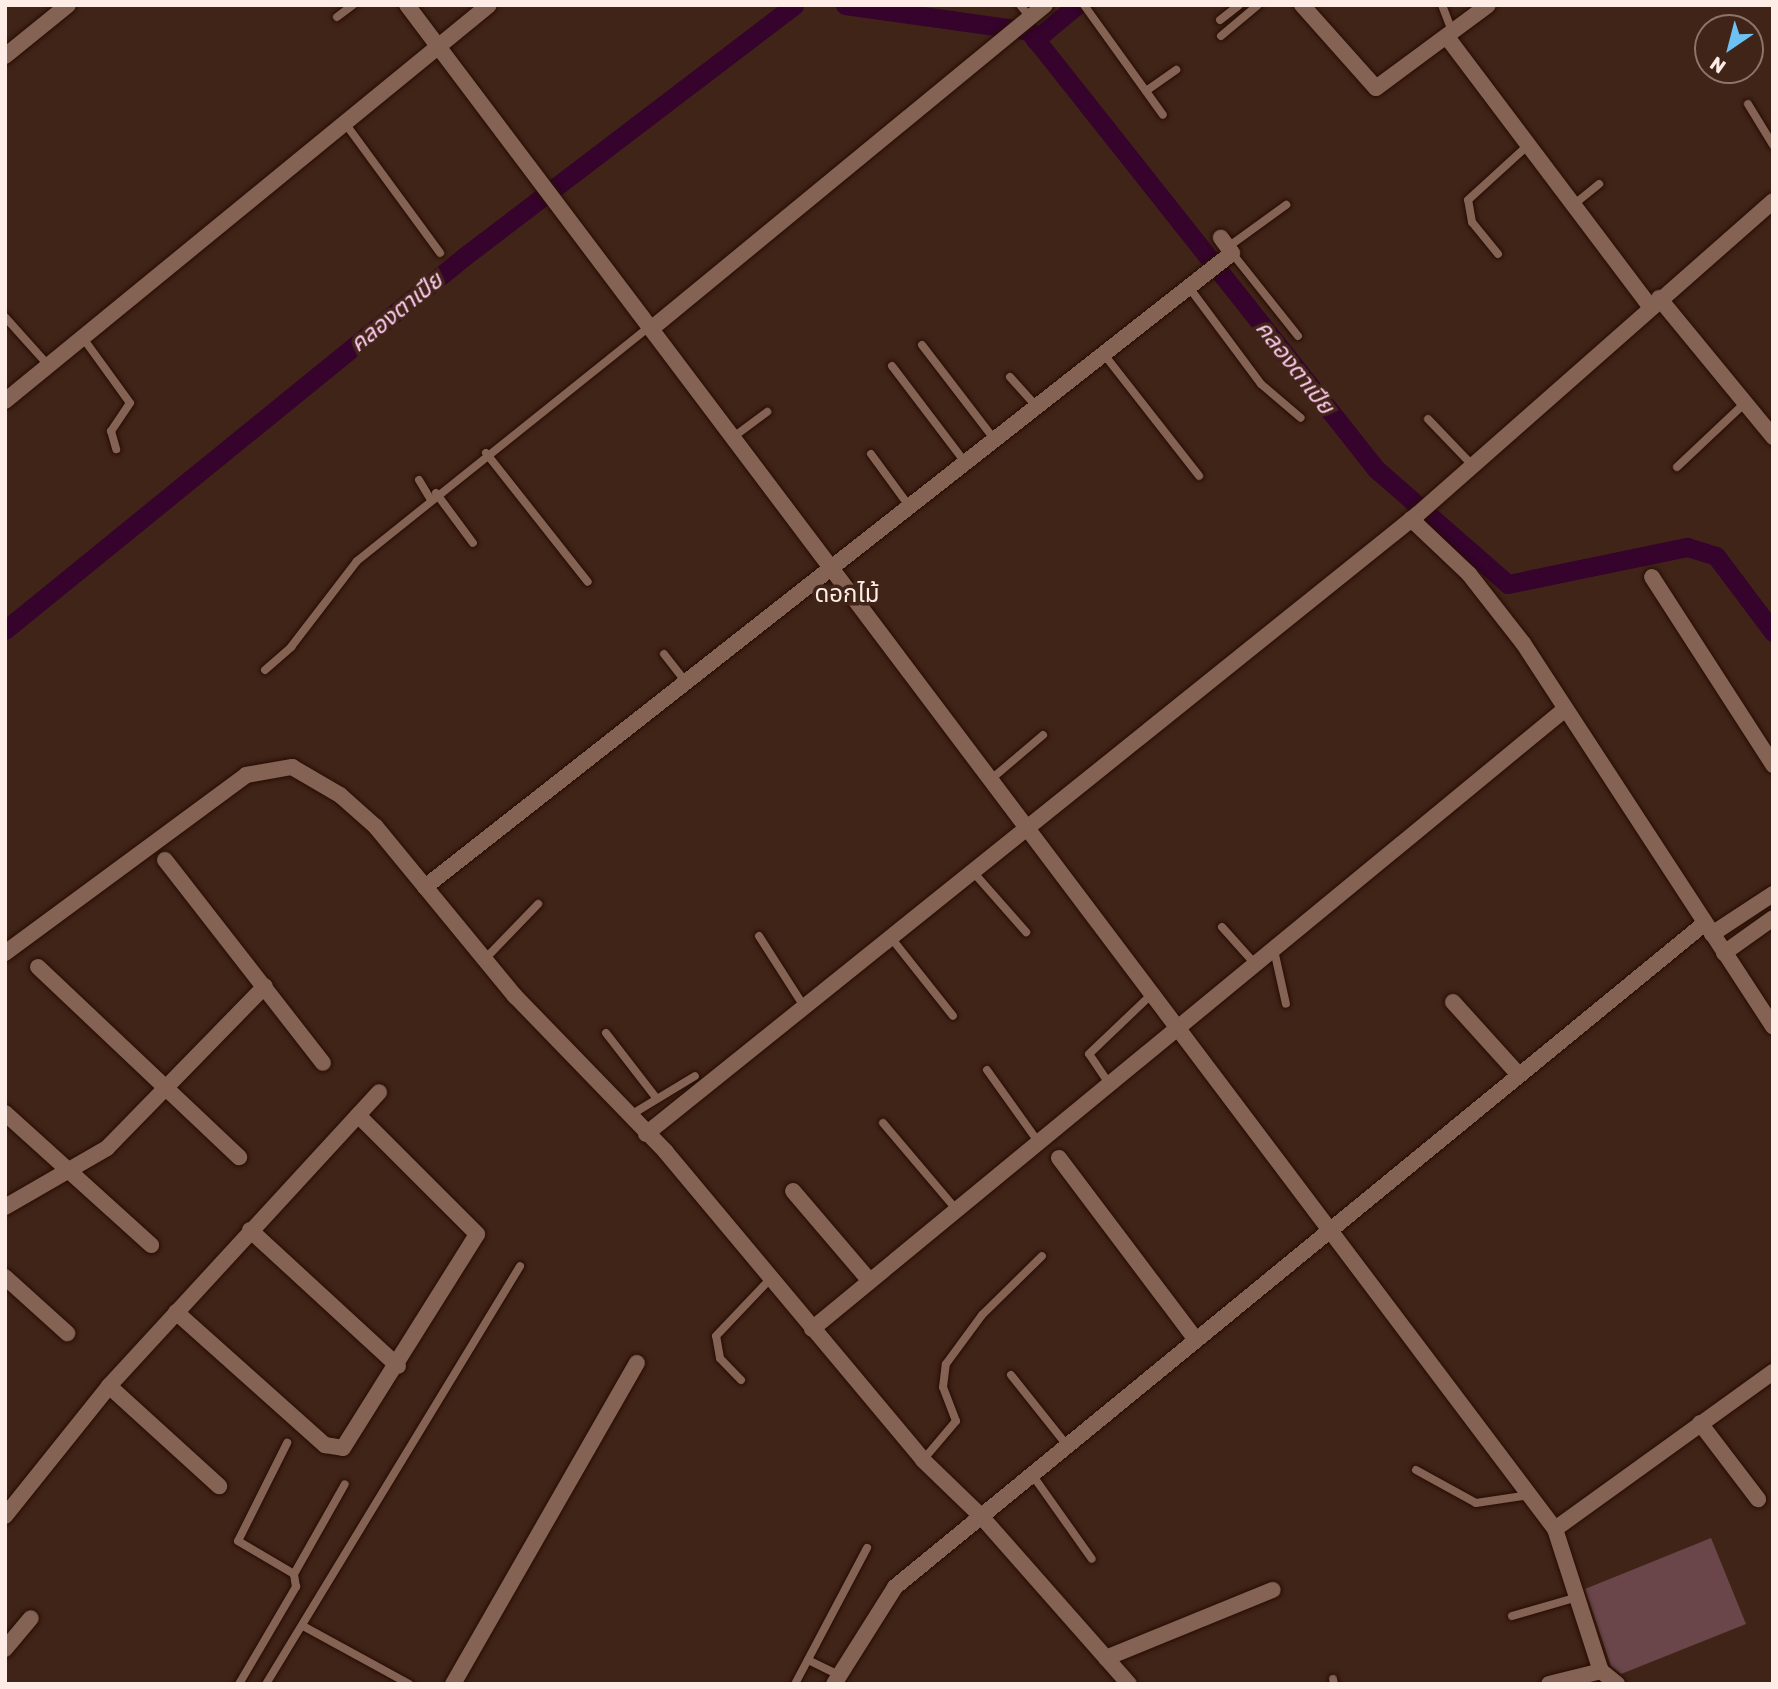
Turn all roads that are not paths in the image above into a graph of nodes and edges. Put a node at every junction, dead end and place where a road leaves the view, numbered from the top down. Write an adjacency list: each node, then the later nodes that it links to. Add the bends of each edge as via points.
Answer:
1 (68, 5): 18 (street)
2 (353, 5): 13 (lane)
3 (407, 5): 17 (street)
4 (489, 5): 17 (street)
5 (1045, 5): 12 (street)
6 (1084, 5): 20 (lane)
7 (1239, 5): 14 (lane)
8 (1258, 5): 16 (lane)
9 (1302, 5): 15 (street, via 1376,88)
10 (1442, 5): 15 (lane)
11 (1488, 5): 15 (street)
12 (1025, 11): 36 (street, via 1016,28)
13 (337, 17)
14 (1220, 20)
15 (1450, 35): 25 (street)
16 (1220, 36)
17 (438, 47): 23 (street); 36 (street)
18 (5, 56)
19 (1176, 70): 20 (lane)
20 (1146, 91): 22 (lane)
21 (1748, 104): 24 (lane)
22 (1163, 115)
23 (345, 123): 31 (lane); 38 (street)
24 (1773, 145)
25 (1526, 147): 29 (street); 32 (lane, via 1468,200 1472,222)
26 (1599, 184): 29 (lane)
27 (1773, 201): 34 (street)
28 (1286, 205): 30 (lane)
29 (1572, 206): 34 (street)
30 (1227, 249): 33 (street); 37 (lane)
31 (440, 253)
32 (1498, 254)
33 (1188, 286): 40 (street); 48 (lane, via 1261,384)
34 (1654, 301): 45 (street); 58 (street)
35 (5, 317): 41 (lane)
36 (650, 328): 51 (street); 54 (lane)
37 (1298, 336)
38 (83, 338): 41 (street); 53 (lane, via 130,403 111,430)
39 (922, 345): 52 (lane)
40 (1103, 353): 46 (street); 59 (lane)
41 (48, 366): 44 (street)
42 (892, 366): 56 (lane)
43 (1010, 377): 46 (lane)
44 (5, 401)
45 (1745, 403): 50 (street); 57 (lane)
46 (1036, 406): 52 (street)
47 (767, 412): 51 (lane)
48 (1301, 418)
49 (1428, 419): 58 (lane)
50 (1773, 437)
51 (732, 438): 65 (street)
52 (994, 439): 56 (street)
53 (116, 449)
54 (486, 453): 61 (lane); 67 (lane)
55 (871, 454): 62 (lane)
56 (965, 462): 62 (street)
57 (1677, 467)
58 (1470, 469): 63 (street)
59 (1199, 476)
60 (419, 480): 61 (lane)
61 (433, 496): 64 (lane); 69 (lane, via 336,583 291,648)
62 (909, 506): 65 (street)
63 (1415, 516): 71 (street, via 1495,606); 75 (street)
64 (473, 543)
65 (830, 569): 70 (street); 74 (street)
66 (1652, 577): 73 (street)
67 (587, 582)
68 (664, 654): 70 (lane)
69 (265, 670)
70 (687, 683): 78 (street)
71 (1564, 710): 83 (street); 87 (street)
72 (1043, 735): 74 (lane)
73 (1773, 765)
74 (989, 781): 75 (street)
75 (1027, 831): 77 (street); 94 (street)
76 (165, 860): 93 (street)
77 (974, 873): 84 (lane); 86 (street)
78 (425, 887): 88 (street, via 376,827 340,795 292,766 272,766 246,775); 90 (street)
79 (1773, 894): 83 (street)
80 (538, 904): 90 (lane)
81 (1773, 918): 89 (street)
82 (1222, 927): 91 (lane)
83 (1709, 928): 89 (street); 104 (street)
84 (1026, 932)
85 (759, 936): 97 (lane)
86 (892, 939): 97 (street); 98 (lane)
87 (1274, 950): 91 (street); 96 (lane)
88 (5, 953)
89 (1724, 953): 99 (street)
90 (484, 960): 112 (street)
91 (1256, 965): 100 (street)
92 (38, 967): 108 (street)
93 (265, 986): 102 (street); 108 (street)
94 (1151, 996): 100 (street); 106 (lane, via 1089,1054)
95 (1453, 1002): 104 (street)
96 (1286, 1004)
97 (805, 1008): 114 (street)
98 (953, 1016)
99 (1773, 1027)
100 (1179, 1030): 106 (street); 122 (street)
101 (606, 1033): 109 (lane)
102 (323, 1063)
103 (988, 1070): 115 (lane)
104 (1518, 1074): 122 (street)
105 (695, 1076): 109 (lane)
106 (1110, 1085): 115 (street)
107 (379, 1092): 111 (street)
108 (164, 1093): 116 (street); 118 (street, via 107,1149)
109 (657, 1099): 112 (lane)
110 (5, 1113): 118 (street)
111 (358, 1115): 123 (street); 135 (street, via 478,1234)
112 (627, 1118): 114 (street)
113 (883, 1123): 121 (lane)
114 (646, 1135): 128 (street)
115 (1039, 1143): 121 (street)
116 (239, 1157)
117 (1059, 1158): 133 (street)
118 (70, 1171): 120 (street); 124 (street)
119 (793, 1191): 129 (street)
120 (5, 1207)
121 (956, 1209): 129 (street)
122 (1329, 1229): 133 (street); 148 (street)
123 (250, 1230): 130 (street); 135 (street)
124 (151, 1245)
125 (1042, 1256): 143 (lane, via 982,1315 946,1364 943,1387 956,1420)
126 (520, 1266): 160 (lane)
127 (5, 1277): 132 (street)
128 (770, 1279): 131 (street); 138 (lane, via 716,1336 720,1358)
129 (870, 1281): 131 (street)
130 (176, 1312): 135 (street, via 331,1449 343,1448); 139 (street)
131 (812, 1329): 143 (street)
132 (67, 1333)
133 (1194, 1337): 142 (street)
134 (637, 1363): 169 (street)
135 (398, 1366)
136 (1773, 1372): 140 (street)
137 (1011, 1375): 142 (lane)
138 (741, 1380)
139 (109, 1386): 147 (street); 151 (street)
140 (1700, 1423): 149 (street); 152 (street)
141 (288, 1443): 155 (lane, via 238,1541)
142 (1065, 1443): 145 (street)
143 (923, 1460): 150 (street)
144 (1416, 1470): 148 (lane, via 1476,1503)
145 (1031, 1473): 150 (street); 154 (lane)
146 (345, 1484): 155 (lane)
147 (219, 1486)
148 (1529, 1495): 152 (street)
149 (1758, 1499)
150 (980, 1515): 162 (street); 165 (street, via 895,1587)
151 (5, 1516)
152 (1555, 1529): 157 (street)
153 (867, 1548): 163 (lane)
154 (1092, 1559)
155 (294, 1574): 166 (lane, via 289,1604)
156 (1273, 1590): 162 (street)
157 (1578, 1597): 158 (lane); 164 (street)
158 (1512, 1616)
159 (31, 1618): 161 (street)
160 (303, 1626): 167 (lane); 168 (lane)
161 (5, 1649)
162 (1106, 1658): 171 (street)
163 (808, 1660): 165 (lane); 170 (lane)
164 (1601, 1671): 172 (street); 173 (street)
165 (836, 1679)
166 (239, 1684)
167 (266, 1684)
168 (409, 1684)
169 (453, 1684)
170 (795, 1684)
171 (1129, 1684)
172 (1549, 1684)
173 (1617, 1684)

